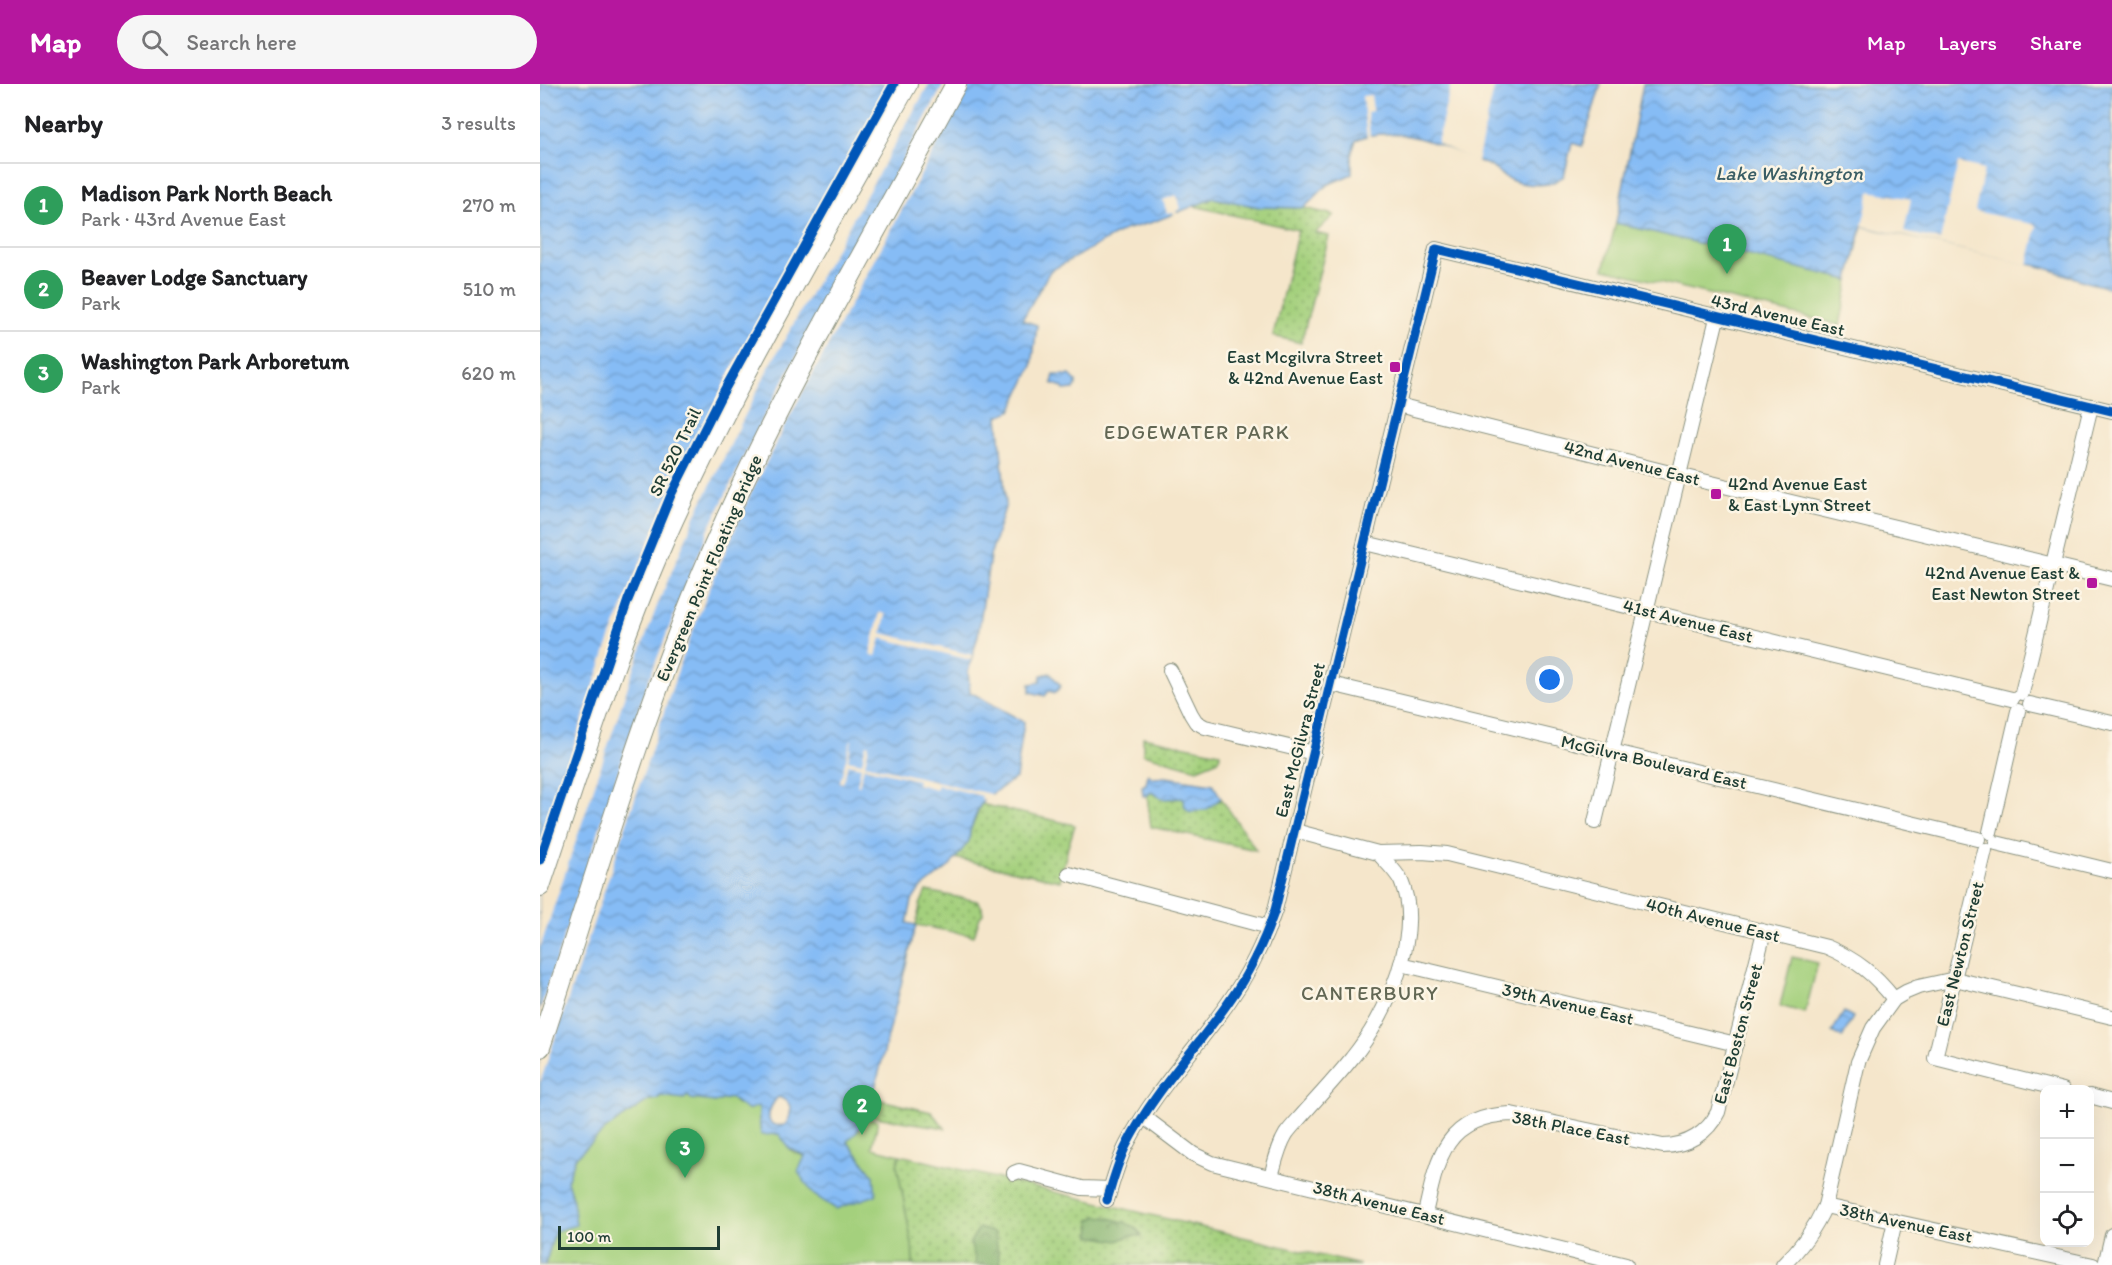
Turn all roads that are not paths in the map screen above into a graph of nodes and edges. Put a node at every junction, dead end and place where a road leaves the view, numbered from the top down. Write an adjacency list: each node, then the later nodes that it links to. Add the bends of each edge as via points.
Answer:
1 (907, 84): 25 (highway, via 748,368 668,531 617,660)
2 (956, 84): 33 (highway, Evergreen Point Floating Bridge, via 753,462 722,530 667,663)
3 (1436, 249): 4 (street, 43rd Avenue East); 5 (street, East McGilvra Street)
4 (1717, 318): 6 (street, 43rd Avenue East); 8 (street)
5 (1398, 405): 8 (street, 42nd Avenue East); 9 (street, East McGilvra Street)
6 (2091, 406): 7 (street, 43rd Avenue East); 10 (street, East Newton Street)
7 (2112, 411)
8 (1678, 475): 10 (street, 42nd Avenue East); 12 (street)
9 (1365, 543): 12 (street, 41st Avenue East); 14 (street, East McGilvra Street)
10 (2052, 564): 11 (street, 42nd Avenue East); 15 (street, East Newton Street)
11 (2112, 579)
12 (1645, 611): 15 (street, 41st Avenue East); 17 (street)
13 (1170, 670): 18 (street, via 1196,722)
14 (1331, 684): 17 (street, McGilvra Boulevard East); 18 (street, East McGilvra Street)
15 (2021, 702): 16 (street, 41st Avenue East); 21 (street, East Newton Street)
16 (2112, 723)
17 (1612, 752): 19 (street); 21 (street, McGilvra Boulevard East)
18 (1314, 753): 20 (street, East McGilvra Street)
19 (1595, 822)
20 (1295, 831): 22 (street, 40th Avenue East); 26 (street, East McGilvra Street)
21 (1987, 841): 23 (street, McGilvra Boulevard East); 29 (street, East Newton Street)
22 (1378, 853): 27 (street, 40th Avenue East, via 1447,855); 28 (street, via 1400,879 1407,902)
23 (2112, 871)
24 (1069, 874): 26 (street)
25 (540, 886)
26 (1269, 927): 37 (street, East McGilvra Street, via 1229,1002)
27 (1764, 933): 30 (street, 40th Avenue East, via 1842,953 1878,980); 32 (street, East Boston Street)
28 (1401, 964): 32 (street, 39th Avenue East); 40 (street, via 1370,1034 1286,1134)
29 (1955, 979): 30 (street, via 1918,987); 31 (street); 34 (street, East Newton Street, via 1935,1058)
30 (1894, 999): 41 (street, via 1873,1028 1858,1062)
31 (2112, 1017)
32 (1736, 1044): 38 (street, East Boston Street, via 1718,1112)
33 (540, 1047)
34 (2046, 1085)
35 (2094, 1097): 36 (street)
36 (2112, 1102)
37 (1144, 1116): 39 (street, East McGilvra Street, via 1124,1150 1109,1194); 40 (street, 38th Avenue East, via 1193,1154)
38 (1703, 1131): 42 (street, 38th Place East, via 1676,1146 1664,1146 1511,1114 1493,1114 1458,1132 1446,1144 1436,1164)
39 (1014, 1173)
40 (1271, 1177): 42 (street, 38th Avenue East)
41 (1825, 1206): 43 (street, 38th Avenue East); 46 (street, 38th Avenue East, via 1809,1238)
42 (1425, 1214): 45 (street, 38th Avenue East)
43 (1895, 1221): 47 (street); 48 (street, 38th Avenue East)
44 (2112, 1236): 49 (street)
45 (1626, 1265)
46 (1783, 1265)
47 (1885, 1265)
48 (2093, 1265)
49 (2105, 1265)

